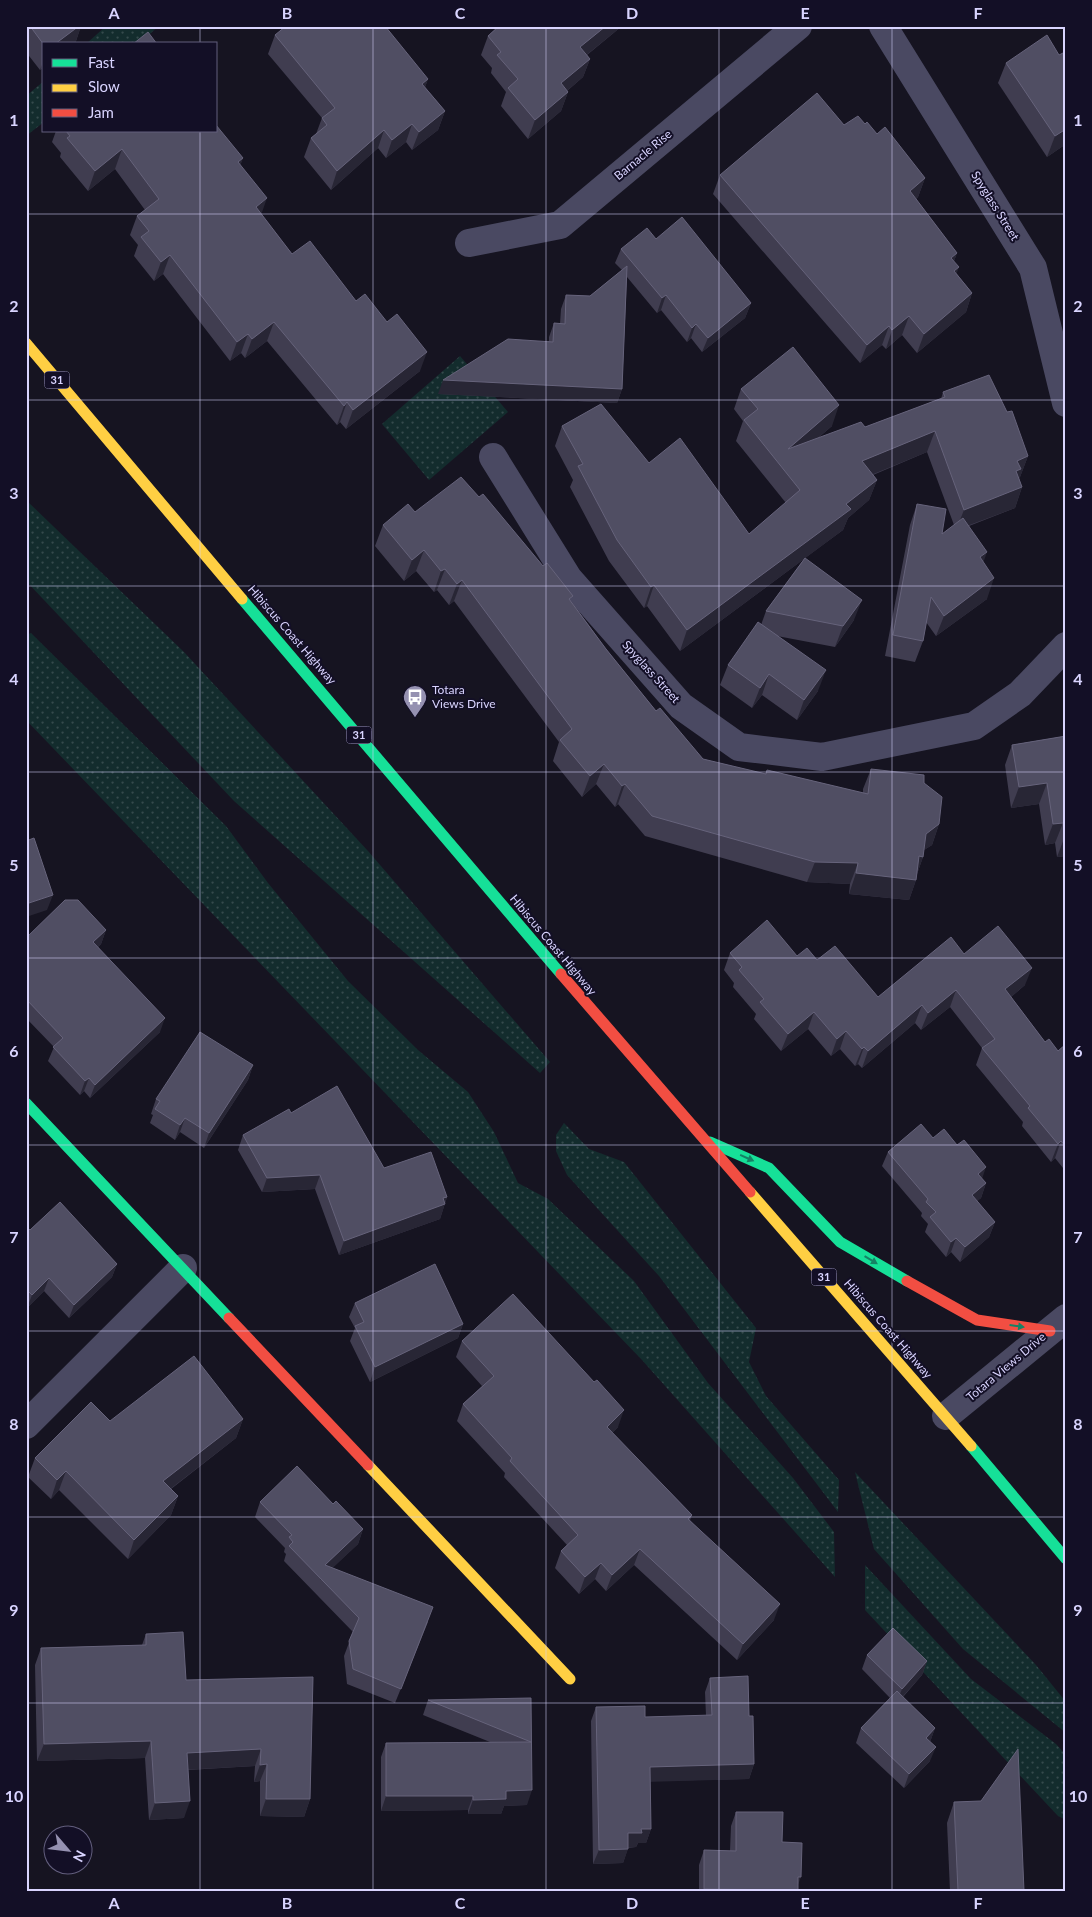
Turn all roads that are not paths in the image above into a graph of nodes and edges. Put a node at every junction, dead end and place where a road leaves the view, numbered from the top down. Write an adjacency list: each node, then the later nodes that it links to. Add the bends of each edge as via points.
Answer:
1 (798, 26): 3 (street, Barnacle Rise, via 560,225)
2 (883, 26): 5 (street, Spyglass Street, via 1033,268)
3 (469, 243)
4 (26, 343): 9 (main road, Hibiscus Coast Highway / 31)
5 (1066, 403)
6 (493, 457): 7 (street, Spyglass Street, via 568,578 681,706 738,747 822,757 974,726 1020,694)
7 (1066, 646)
8 (26, 1103): 10 (main road)
9 (702, 1138): 11 (main road, one-way to 11, via 769,1168 840,1242 949,1306 977,1320); 12 (main road, Hibiscus Coast Highway / 31)
10 (183, 1268): 13 (street); 15 (main road)
11 (1058, 1324): 12 (street, Totara Views Drive)
12 (946, 1416): 14 (main road, Hibiscus Coast Highway / 31)
13 (26, 1425)
14 (1066, 1559)
15 (570, 1679)

